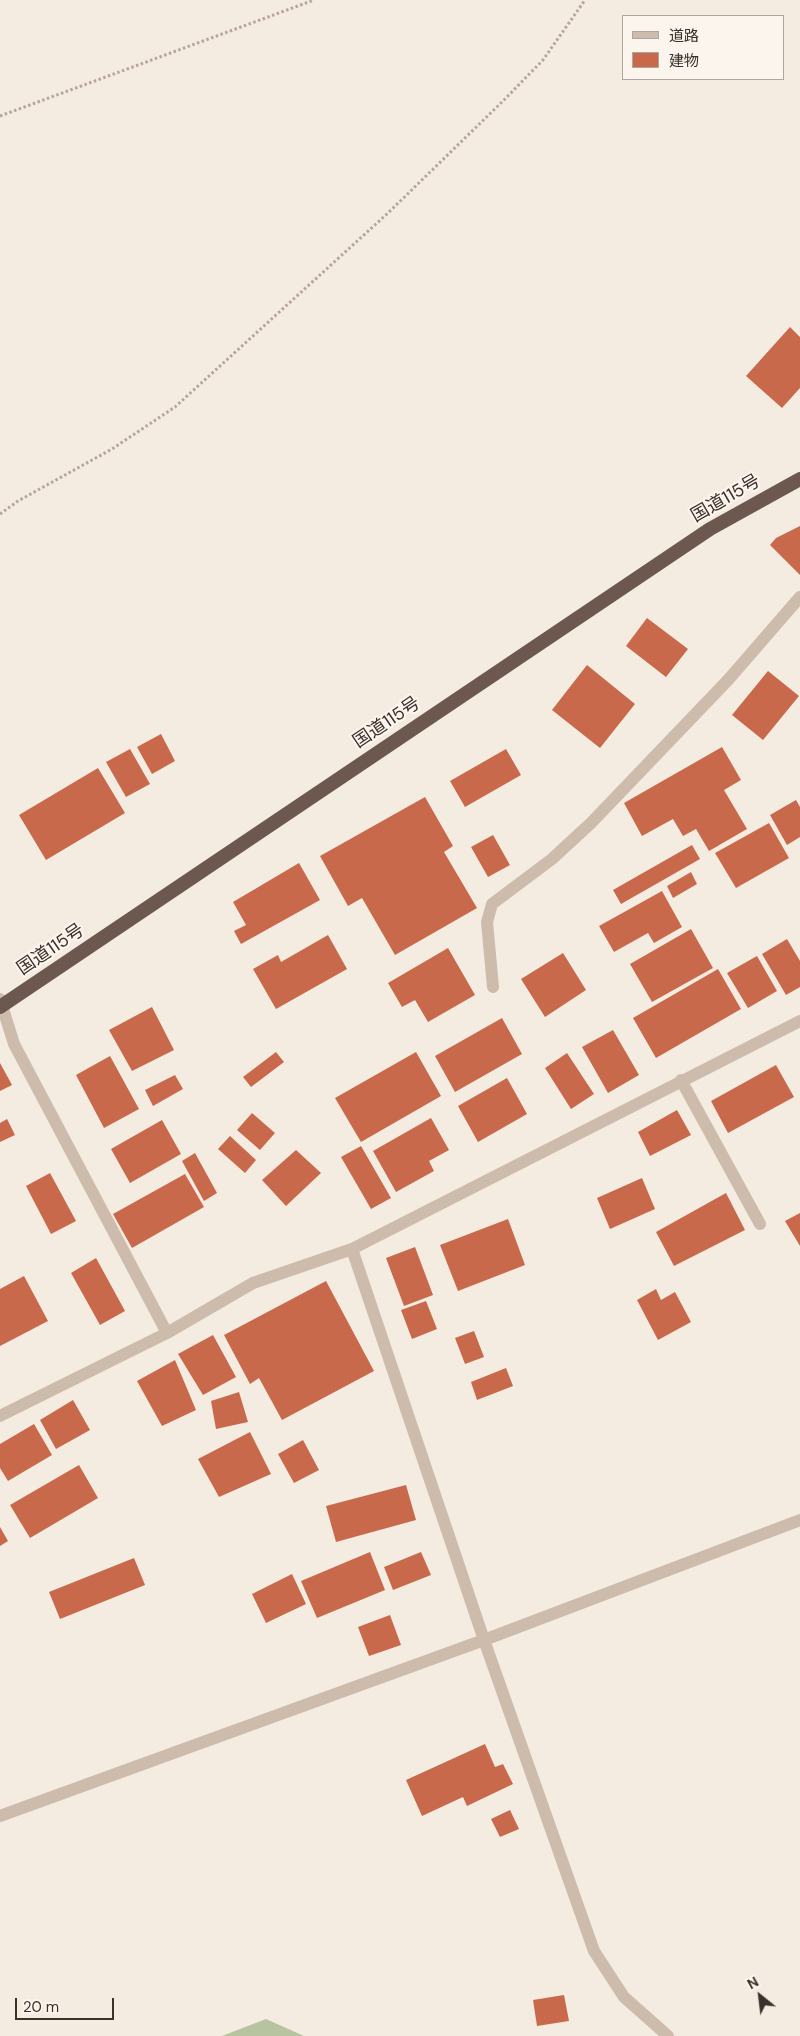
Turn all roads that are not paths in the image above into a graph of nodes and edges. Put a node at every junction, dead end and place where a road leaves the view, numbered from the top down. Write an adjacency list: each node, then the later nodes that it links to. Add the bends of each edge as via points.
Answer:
1 (800, 479): 4 (highway, 国道115号, via 710,529)
2 (800, 597): 3 (street, via 728,680 591,823 552,859 492,904 487,922)
3 (493, 987)
4 (1, 1003): 9 (street, via 14,1044)
5 (800, 1021): 6 (street)
6 (681, 1080): 7 (street); 8 (street)
7 (760, 1224)
8 (352, 1250): 9 (street, via 253,1283); 12 (street)
9 (168, 1333): 10 (street)
10 (0, 1416)
11 (800, 1520): 12 (street)
12 (484, 1640): 13 (street); 14 (street, via 594,1952 624,1996)
13 (0, 1816)
14 (668, 2036)

